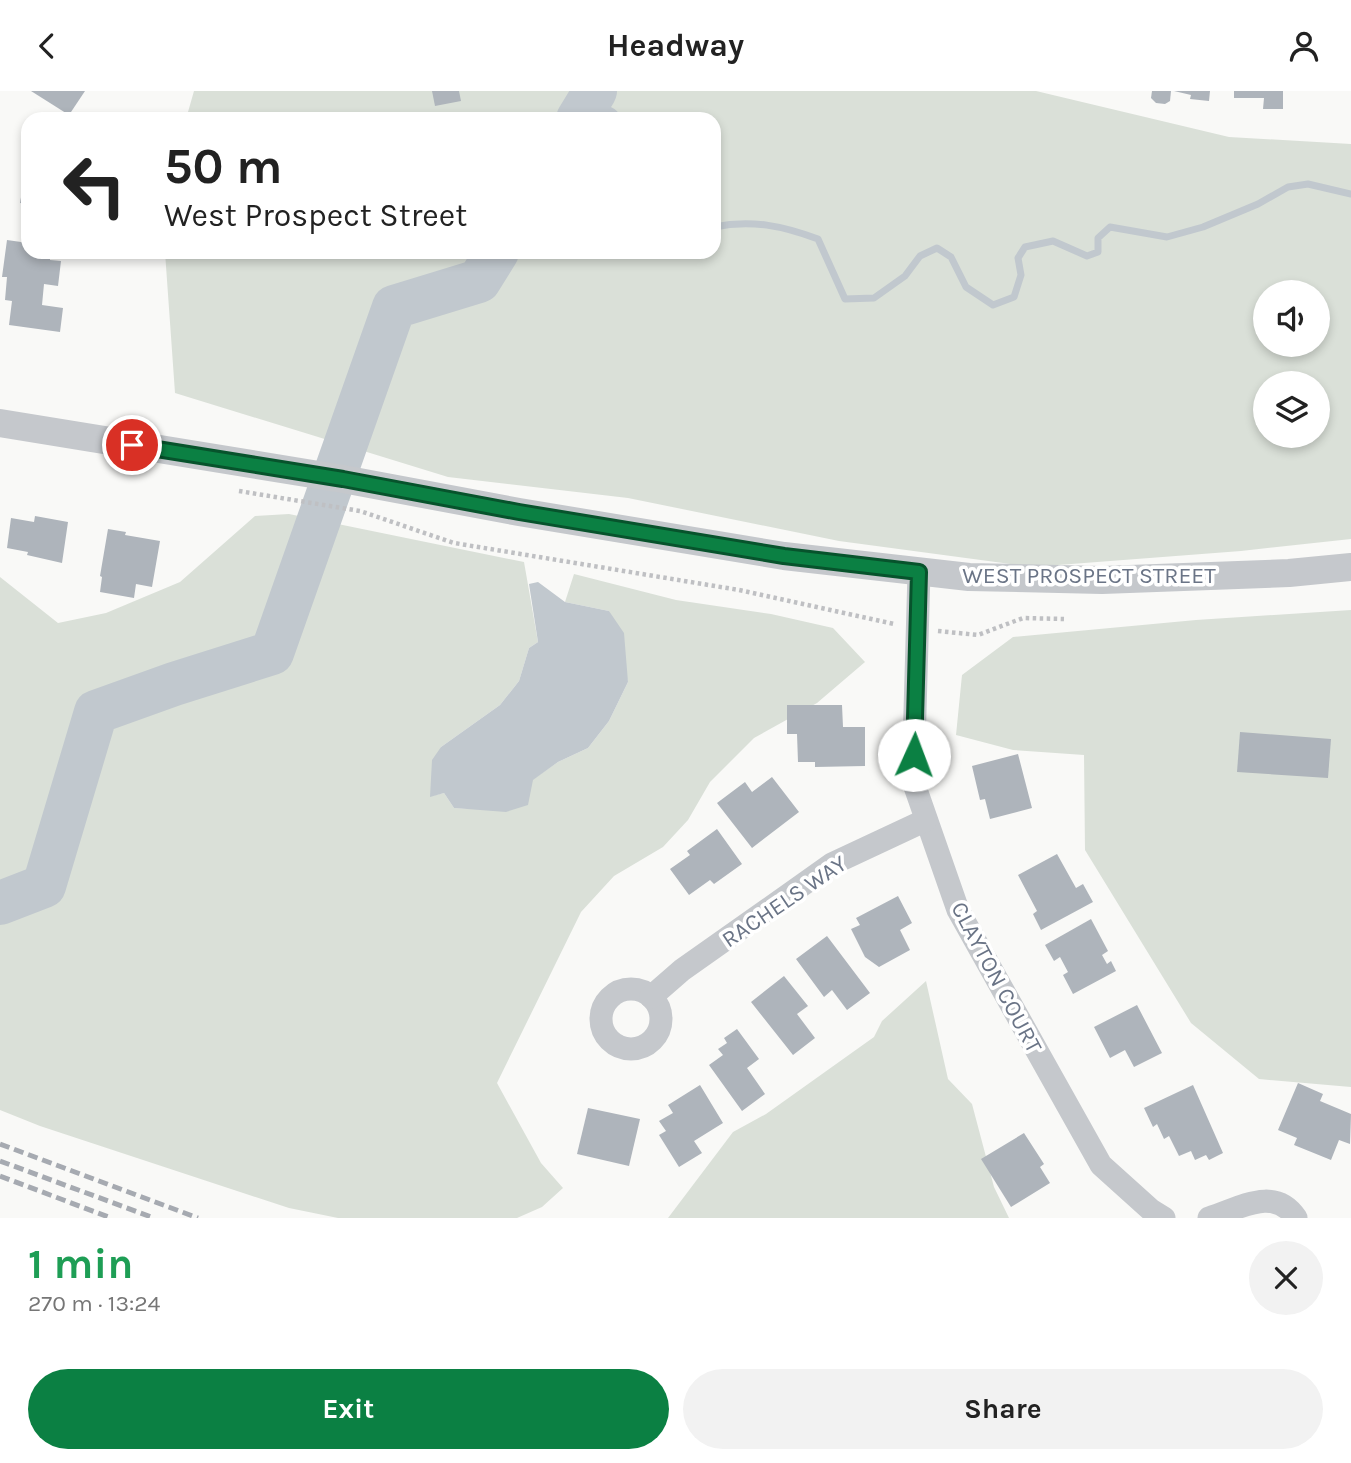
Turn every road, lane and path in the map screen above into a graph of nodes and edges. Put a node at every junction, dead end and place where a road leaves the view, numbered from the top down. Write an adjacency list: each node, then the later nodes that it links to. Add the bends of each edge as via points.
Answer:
1 (0, 423): 4 (street, WEST PROSPECT STREET, via 784,556)
2 (263, 495): 6 (path, via 360,511 454,543 739,590)
3 (1351, 567): 4 (street, WEST PROSPECT STREET, via 1102,580)
4 (919, 572): 8 (street, CLAYTON COURT, via 913,781)
5 (1064, 619): 7 (path, via 1023,618 978,635)
6 (894, 624)
7 (952, 632)
8 (926, 820): 9 (street, RACHELS WAY, via 831,864); 10 (street, CLAYTON COURT, via 958,910 1101,1165)
9 (651, 997)
10 (1164, 1218)
11 (1209, 1218): 12 (street, via 1269,1200 1282,1203)
12 (1296, 1218)

